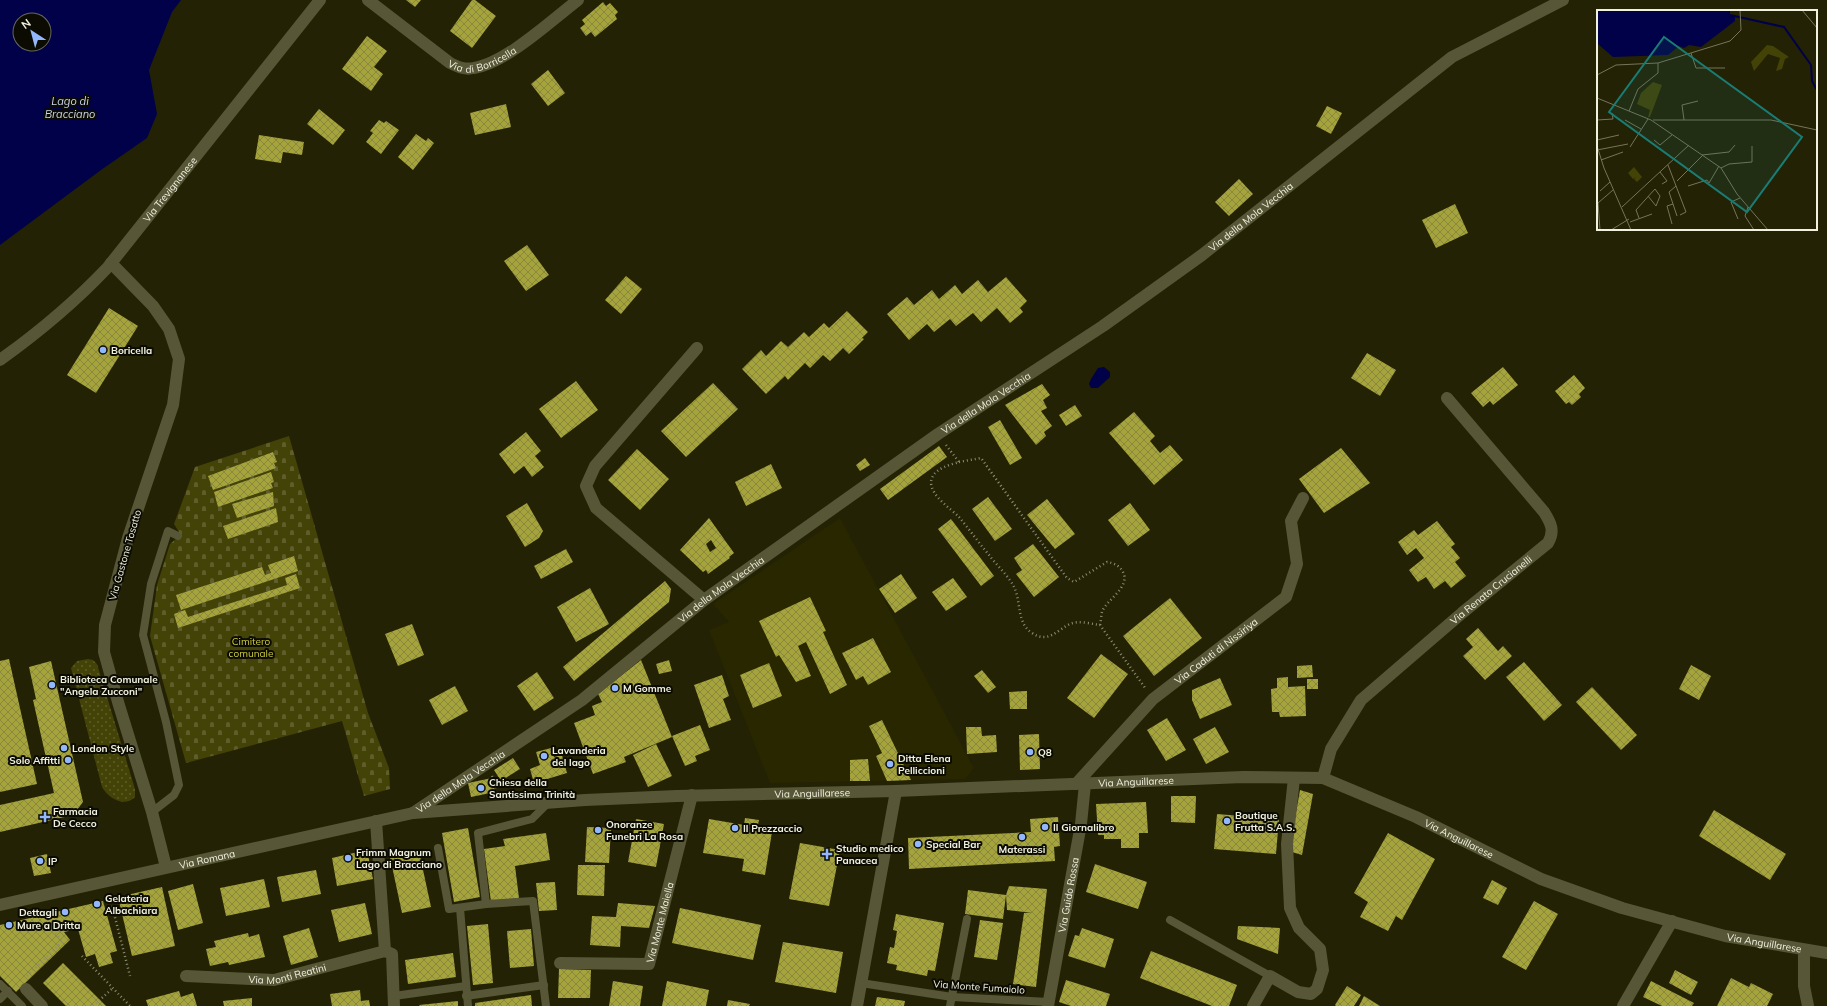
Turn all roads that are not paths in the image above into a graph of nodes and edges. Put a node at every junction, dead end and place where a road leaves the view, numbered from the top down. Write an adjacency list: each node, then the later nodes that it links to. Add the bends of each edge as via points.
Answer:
1 (320, 0): 5 (street, Via Trevignanese)
2 (368, 0): 3 (street, Via di Borricella, via 450,63 461,68 488,64 507,54)
3 (578, 0)
4 (1563, 0): 11 (street, Via della Mola Vecchia, via 1452,57 1202,255 1103,326 938,434)
5 (111, 263): 7 (street, Via Trevignanese, via 84,292 36,334); 18 (street, Via Gastone Tosatto, via 153,306 169,329 179,359 173,405 128,538 105,625 104,652)
6 (697, 348): 11 (street, via 595,466 586,486 596,508)
7 (0, 360)
8 (1447, 398): 13 (street, Via Renato Crucianelli, via 1544,512 1552,528 1551,538 1361,700 1331,750)
9 (1303, 498): 14 (street, Via Caduti di Nissiriya, via 1291,521 1297,564 1286,597 1153,699)
10 (178, 536): 18 (lane, via 168,531 151,584 143,635 166,722 179,785 174,795)
11 (704, 600): 19 (street, Via della Mola Vecchia, via 582,700)
12 (1294, 778): 13 (street, Via Anguillarese); 14 (street, Via Anguillarese, via 1243,777); 34 (street, via 1287,844 1290,908 1299,928 1320,949 1323,970 1317,989 1311,994 1298,992)
13 (1323, 778): 28 (street, Via Anguillarese, via 1416,817 1541,879 1622,908)
14 (1081, 784): 15 (street, Via Anguillarese); 45 (street, Via Guido Rossa, via 1079,839)
15 (896, 791): 16 (street, Via Anguillarese); 35 (street)
16 (692, 795): 17 (street, Via Anguillarese); 32 (street, Via Monte Maiella, via 649,964)
17 (548, 802): 19 (street, Via Anguillarese); 23 (lane, via 532,819 478,833)
18 (152, 812): 22 (street, Via Gastone Tosatto)
19 (413, 812): 20 (street, Via Romana)
20 (376, 820): 22 (street, Via Romana); 30 (street)
21 (438, 848): 25 (lane, via 449,909)
22 (166, 867): 24 (street, Via Romana)
23 (486, 904): 25 (lane); 38 (lane, via 533,901)
24 (0, 905)
25 (460, 908): 39 (lane)
26 (967, 919): 42 (lane)
27 (1170, 920): 34 (lane)
28 (1672, 922): 29 (street, Via Anguillarese, via 1725,936); 53 (street)
29 (1804, 950): 31 (street, Via Anguillarese); 54 (street, via 1804,986)
30 (385, 951): 33 (street, Via Monti Reatini, via 274,980); 44 (street, via 392,954)
31 (1827, 953)
32 (560, 963)
33 (186, 976)
34 (1270, 976): 52 (street)
35 (861, 983): 42 (lane, Via Monte Fumaiolo); 50 (street)
36 (0, 984): 40 (lane)
37 (24, 985): 47 (street)
38 (544, 985): 41 (lane); 49 (lane)
39 (466, 986): 41 (lane); 44 (lane)
40 (8, 992): 43 (lane); 46 (lane)
41 (466, 996): 48 (lane)
42 (952, 997): 45 (lane, Via Monte Fumaiolo); 51 (lane)
43 (0, 999)
44 (394, 1001)
45 (1048, 1004)
46 (22, 1006)
47 (42, 1006)
48 (468, 1006)
49 (546, 1006)
50 (857, 1006)
51 (950, 1006)
52 (1253, 1006)
53 (1623, 1006)
54 (1808, 1006)

